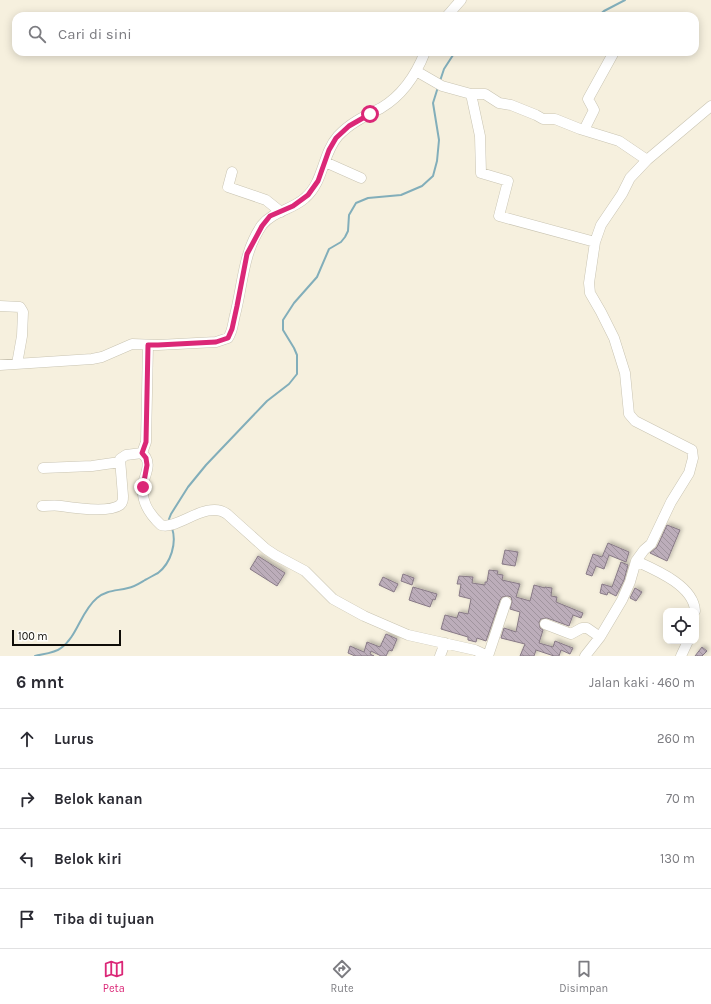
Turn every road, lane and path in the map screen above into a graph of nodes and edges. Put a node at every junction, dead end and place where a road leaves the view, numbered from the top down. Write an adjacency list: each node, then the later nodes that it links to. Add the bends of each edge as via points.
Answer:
1 (461, 0): 2 (street)
2 (450, 12)
3 (423, 56): 5 (street)
4 (612, 56): 8 (street, via 588,99 594,110)
5 (416, 71): 6 (street, via 442,86); 10 (street, via 408,85 396,97 339,135 332,144)
6 (472, 94): 8 (street, via 485,94 499,103 511,105 543,119 555,119); 14 (street, via 480,136 481,173 508,180 499,216)
7 (711, 106): 9 (street)
8 (584, 130): 9 (street, via 619,141)
9 (647, 160): 14 (street, via 630,178 601,225)
10 (325, 162): 12 (street); 13 (street, via 318,181 308,195)
11 (232, 172): 13 (street, via 228,187 266,200)
12 (361, 178)
13 (281, 212): 16 (street, via 266,220 247,254 228,338 216,342)
14 (595, 242): 23 (street, via 588,283 590,293 614,338 625,373 629,414 635,421 692,450 693,453 688,473 651,544)
15 (0, 306): 17 (street, via 20,307 23,312)
16 (148, 345): 17 (street, via 132,344 92,359); 19 (street, via 146,442)
17 (17, 364): 18 (street)
18 (0, 365)
19 (142, 453): 20 (street, via 122,456); 28 (street, via 147,465 143,487 144,503 149,513 161,525 170,526 197,514 222,511 266,549 305,571 328,594 350,609 408,635)
20 (120, 462): 21 (street); 22 (street, via 123,496 120,505 82,509)
21 (43, 468)
22 (42, 506)
23 (636, 561): 25 (street, via 660,571 682,587 690,596); 27 (street, via 622,600)
24 (506, 602): 31 (street)
25 (694, 608)
26 (545, 624): 27 (street, via 571,634 587,628)
27 (600, 637): 32 (street)
28 (445, 643): 30 (street); 31 (street)
29 (687, 644): 33 (street)
30 (440, 656)
31 (488, 656)
32 (585, 656)
33 (681, 656)

